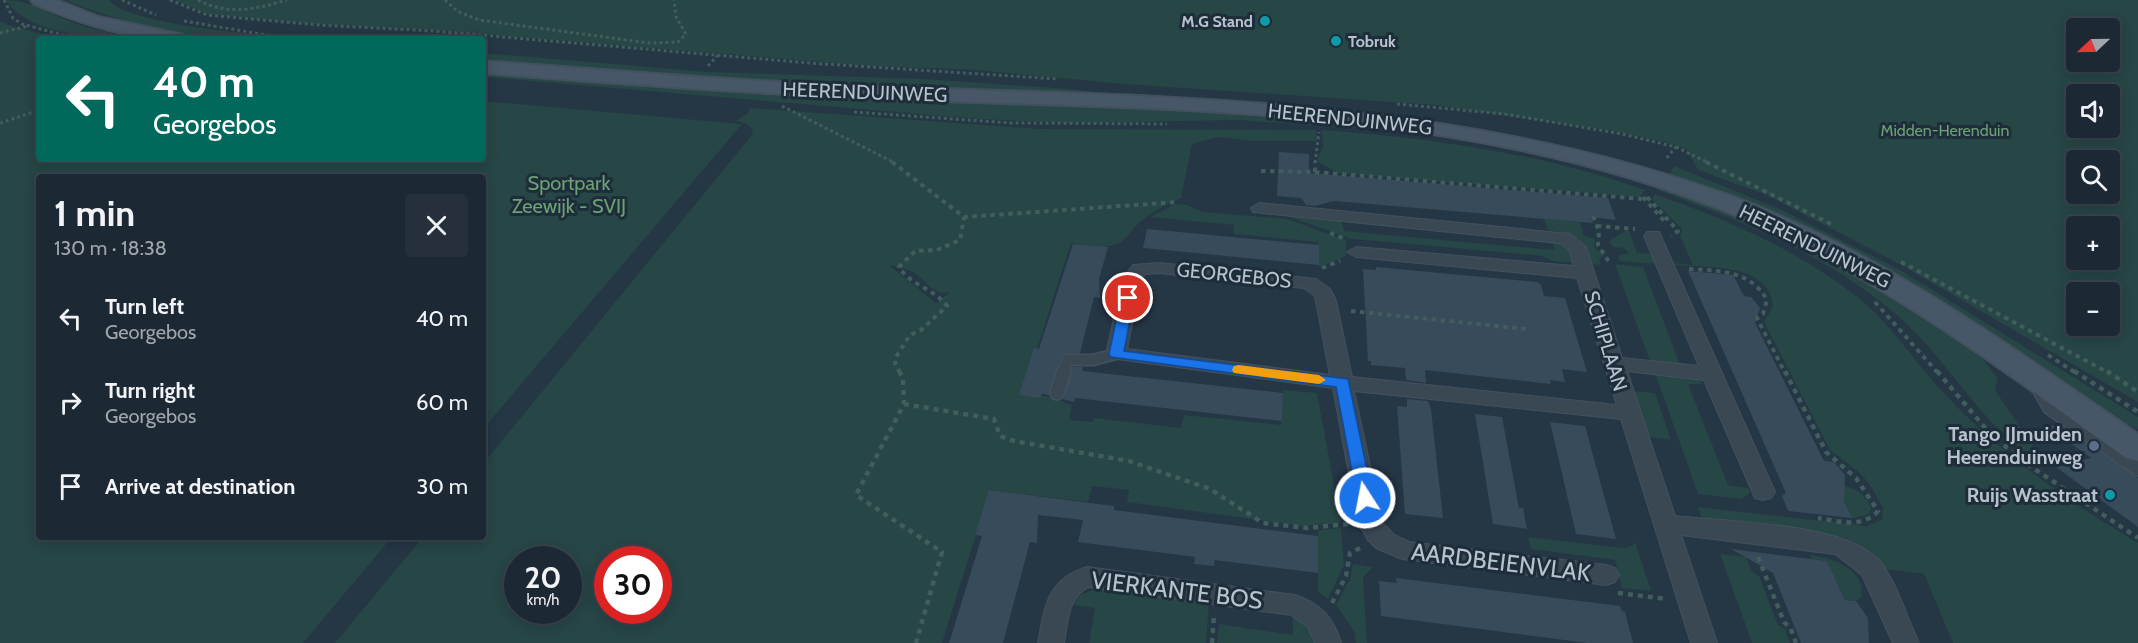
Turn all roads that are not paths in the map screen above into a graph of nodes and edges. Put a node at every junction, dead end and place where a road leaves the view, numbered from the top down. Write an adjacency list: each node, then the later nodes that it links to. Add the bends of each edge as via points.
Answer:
1 (40, 0): 2 (main road, via 94,22)
2 (176, 29)
3 (486, 67): 10 (main road, HEERENDUINWEG, via 742,87 1121,101 1395,122 1537,145 1658,172 1850,260)
4 (1259, 208): 7 (street, via 1564,238 1577,247)
5 (1654, 232): 11 (street)
6 (1353, 254): 7 (street, SCHIPLAAN)
7 (1585, 273): 9 (street, SCHIPLAAN)
8 (1116, 354): 12 (street); 12 (street, GEORGEBOS, via 1132,279 1139,269 1296,280 1323,293); 13 (lane, via 1093,360 1067,360)
9 (1613, 363): 11 (street); 14 (street, SCHIPLAAN)
10 (2036, 363): 15 (main road, HEERENDUINWEG); 16 (lane, via 2050,408)
11 (1713, 374): 17 (street)
12 (1343, 383): 14 (street); 19 (street, AARDBEIENVLAK, via 1374,529 1398,549)
13 (1057, 393)
14 (1629, 413): 18 (street, SCHIPLAAN)
15 (2138, 450)
16 (2138, 469)
17 (1763, 492)
18 (1665, 524): 22 (street, SCHIPLAAN); 23 (street, via 1821,541 1843,547 1872,569)
19 (1606, 575)
20 (1051, 643): 21 (street, VIERKANTE BOS, via 1066,586 1087,577 1284,603 1315,617)
21 (1328, 643)
22 (1704, 643)
23 (1906, 643)

